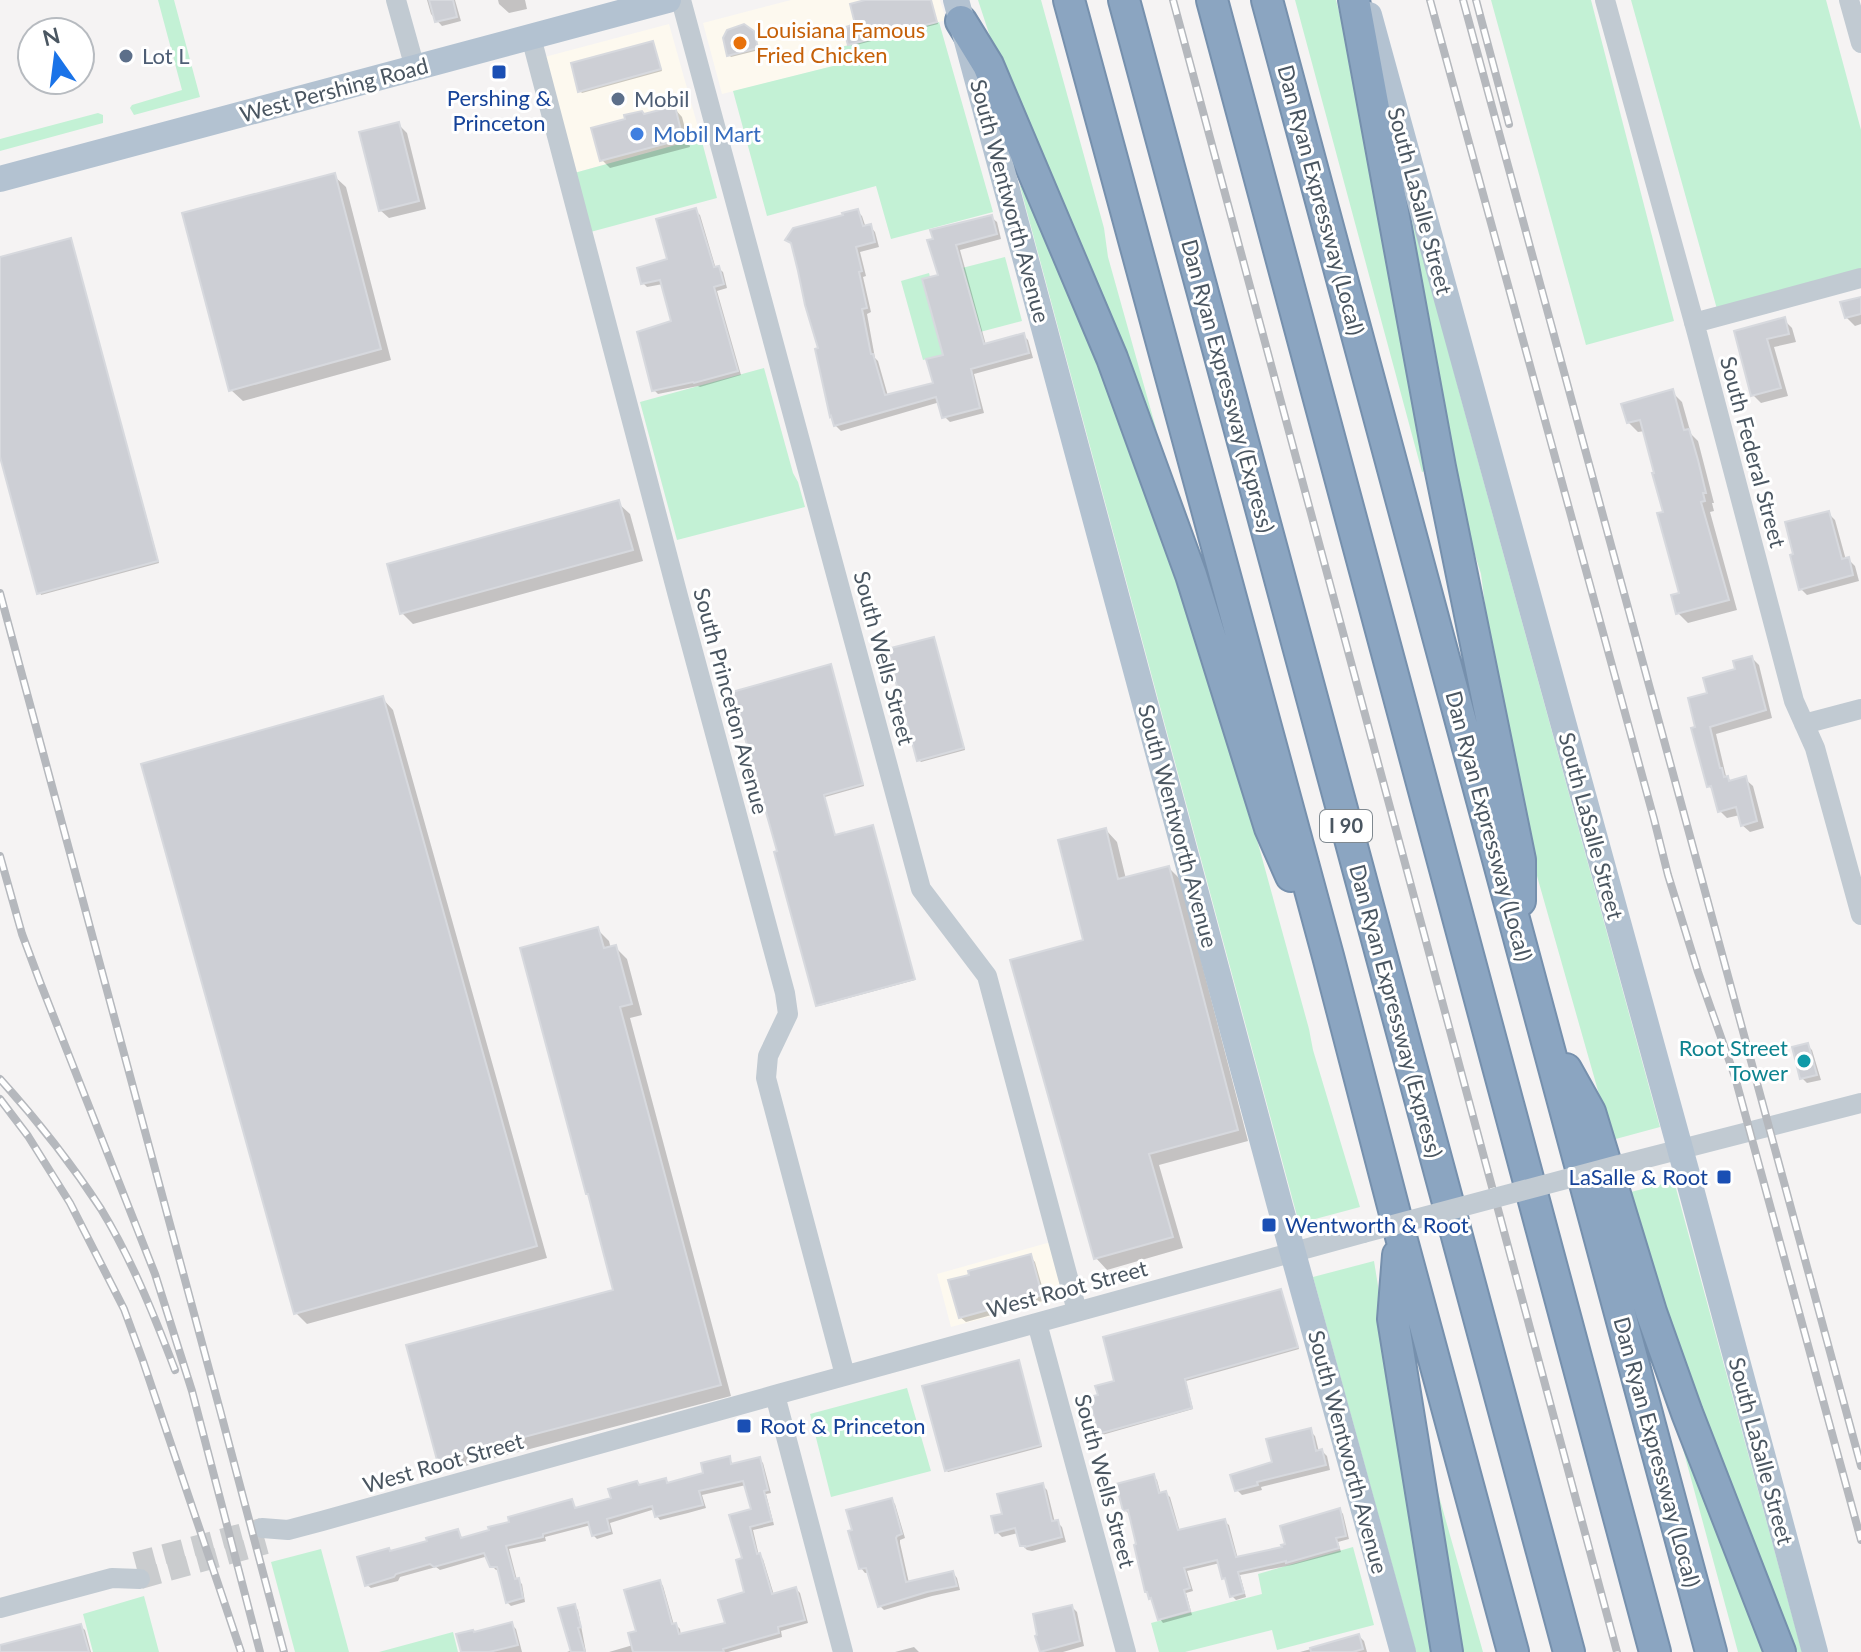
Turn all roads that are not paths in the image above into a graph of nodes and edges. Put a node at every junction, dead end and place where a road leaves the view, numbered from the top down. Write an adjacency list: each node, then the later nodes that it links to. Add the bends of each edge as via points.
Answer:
1 (396, 0): 15 (street)
2 (668, 0): 13 (main road, West Pershing Road)
3 (681, 0): 29 (street, South Wells Street, via 921,889 987,976)
4 (1069, 0): 23 (highway, I 90)
5 (1124, 0): 41 (highway, Dan Ryan Expressway (Express) / I 90)
6 (1212, 0): 42 (highway)
7 (1267, 0): 22 (highway, Dan Ryan Expressway (Local))
8 (1354, 0): 22 (highway, via 1437,452 1520,860)
9 (1365, 0): 26 (main road, South LaSalle Street)
10 (1605, 0): 18 (street, South Federal Street)
11 (1849, 0): 14 (street)
12 (959, 10): 23 (highway, via 988,65 1112,358 1191,575 1270,828); 28 (main road, South Wentworth Avenue)
13 (531, 37): 15 (main road, West Pershing Road); 31 (street, South Princeton Avenue, via 785,993 788,1014 768,1056 766,1078)
14 (1861, 43)
15 (415, 68): 16 (main road, West Pershing Road)
16 (0, 179)
17 (1861, 278): 18 (street)
18 (1694, 323): 20 (street, South Federal Street)
19 (1861, 709): 20 (street)
20 (1804, 724): 21 (street, South Federal Street)
21 (1861, 915)
22 (1520, 943): 24 (highway, Dan Ryan Expressway (Local))
23 (1328, 956): 27 (highway, I 90)
24 (1542, 1024): 43 (highway, Dan Ryan Expressway (Local)); 44 (highway, via 1590,1112 1681,1398)
25 (1861, 1103): 26 (street, West Root Street)
26 (1680, 1149): 28 (street, West Root Street, bridge); 45 (main road, South LaSalle Street)
27 (1400, 1233): 39 (highway, via 1393,1319); 40 (highway, I 90)
28 (1293, 1252): 29 (street, West Root Street); 38 (main road, South Wentworth Avenue)
29 (1077, 1311): 30 (street, West Root Street)
30 (1037, 1323): 31 (street, West Root Street); 37 (street, South Wells Street)
31 (845, 1375): 32 (street, West Root Street)
32 (775, 1395): 33 (street, West Root Street); 36 (street)
33 (264, 1536)
34 (137, 1571): 35 (street)
35 (0, 1608)
36 (843, 1652)
37 (1126, 1652)
38 (1403, 1652)
39 (1447, 1652)
40 (1513, 1652)
41 (1569, 1652)
42 (1655, 1652)
43 (1711, 1652)
44 (1780, 1652)
45 (1815, 1652)

